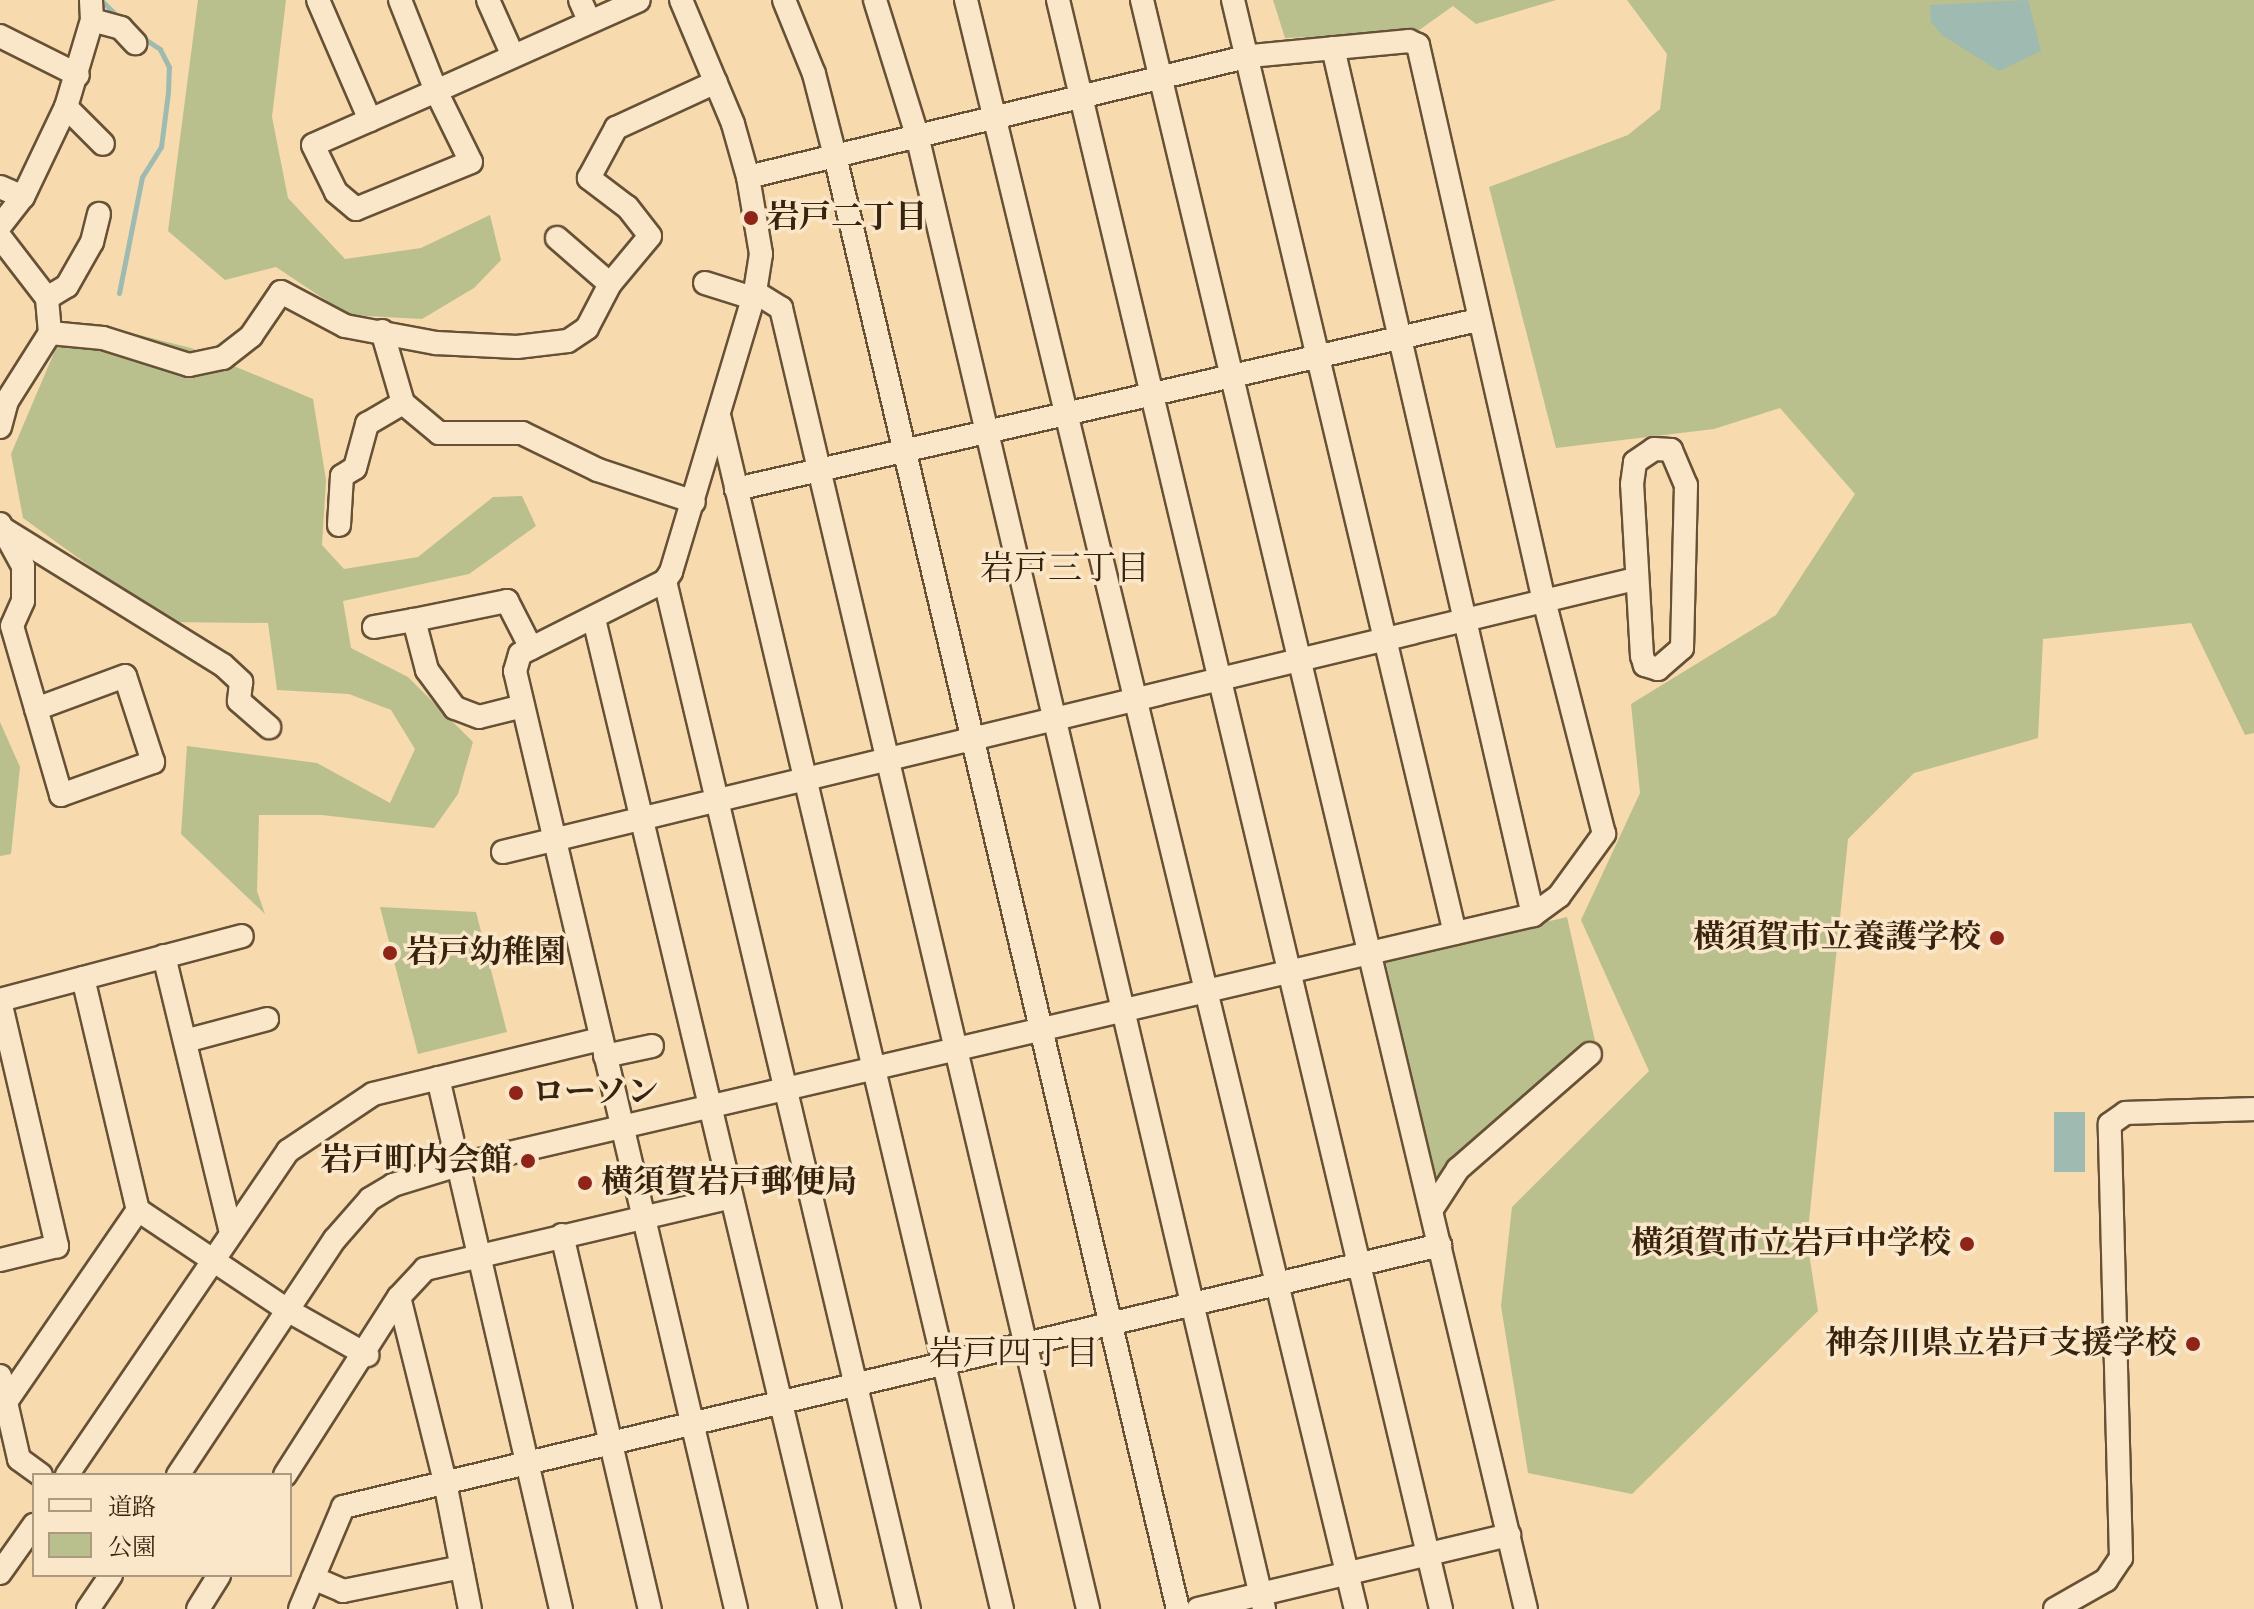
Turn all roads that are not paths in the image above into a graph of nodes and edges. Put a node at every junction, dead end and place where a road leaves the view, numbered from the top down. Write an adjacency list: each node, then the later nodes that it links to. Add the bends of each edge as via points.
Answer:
1 (318, 0): 27 (street)
2 (400, 0): 23 (street)
3 (488, 0): 18 (street)
4 (580, 0): 14 (street)
5 (639, 0): 14 (street)
6 (681, 0): 22 (street)
7 (784, 0): 30 (street, via 814,74)
8 (875, 0): 28 (street)
9 (966, 0): 26 (street)
10 (1058, 0): 24 (street)
11 (1142, 0): 21 (street)
12 (1233, 0): 19 (street)
13 (91, 10): 16 (street); 20 (street)
14 (590, 22): 18 (street)
15 (0, 36): 20 (street)
16 (135, 43)
17 (1333, 48): 19 (street); 42 (street, via 1409,41 1418,45); 45 (street)
18 (513, 56): 23 (street)
19 (1250, 56): 21 (street); 46 (street)
20 (78, 75): 25 (street)
21 (1163, 76): 24 (street); 47 (street)
22 (716, 82): 31 (street); 39 (street, via 616,128 589,178 627,207 650,236)
23 (436, 91): 27 (street); 27 (street, via 471,162 356,209 336,192 313,145)
24 (1082, 94): 26 (street); 48 (street)
25 (66, 107): 29 (street); 33 (street)
26 (997, 115): 28 (street); 51 (street)
27 (370, 120)
28 (917, 135): 30 (street); 54 (street)
29 (103, 144)
30 (835, 156): 31 (street); 55 (street)
31 (748, 177): 40 (street, via 761,254)
32 (0, 187): 33 (street)
33 (23, 197): 35 (street)
34 (99, 214): 41 (street, via 92,242 67,286)
35 (0, 226)
36 (0, 237): 41 (street)
37 (557, 238): 39 (street)
38 (705, 283): 40 (street)
39 (610, 284): 43 (street, via 587,328 568,341 517,347 436,343)
40 (754, 295): 52 (street); 56 (street, via 781,308)
41 (47, 298): 44 (street)
42 (1478, 320): 45 (street); 63 (street)
43 (382, 331): 44 (street, via 345,326 281,292 251,336 223,358 189,365 103,338); 50 (street)
44 (50, 333): 49 (street)
45 (1399, 338): 46 (street); 65 (street)
46 (1320, 355): 47 (street); 68 (street)
47 (1235, 375): 48 (street); 70 (street)
48 (1155, 393): 51 (street); 71 (street)
49 (4, 400): 53 (street)
50 (403, 403): 58 (street, via 439,433 522,433 598,470); 59 (street, via 367,424 355,468 342,476)
51 (1068, 413): 54 (street); 72 (street)
52 (719, 416): 57 (street); 58 (street)
53 (0, 427)
54 (988, 431): 55 (street); 75 (street)
55 (905, 450): 56 (street); 77 (street)
56 (818, 470): 57 (street); 78 (street)
57 (736, 489): 79 (street)
58 (694, 502): 62 (street)
59 (339, 525)
60 (1, 527): 74 (street, via 23,566 23,601 12,626); 76 (street, via 223,665 241,682 239,701)
61 (1635, 579): 61 (street, via 1635,462 1654,449 1671,450 1682,465 1686,485 1682,648 1658,669 1645,665 1642,656); 63 (street)
62 (665, 581): 64 (street); 80 (street)
63 (1544, 601): 65 (street); 84 (street, via 1604,834 1559,896)
64 (594, 619): 69 (street); 81 (street)
65 (1465, 619): 68 (street); 84 (street)
66 (414, 620): 67 (street); 69 (street, via 507,601); 73 (street, via 427,670 455,708 479,717)
67 (374, 627)
68 (1386, 638): 70 (street); 85 (street)
69 (531, 648): 73 (street, via 516,662)
70 (1302, 659): 71 (street); 87 (street)
71 (1222, 678): 72 (street); 89 (street)
72 (1137, 698): 75 (street); 91 (street)
73 (523, 706): 82 (street)
74 (36, 709): 74 (street, via 125,676 153,762 61,795)
75 (1055, 718): 77 (street); 93 (street)
76 (269, 727)
77 (972, 738): 78 (street); 95 (street)
78 (886, 758): 79 (street); 99 (street)
79 (805, 778): 80 (street); 101 (street)
80 (717, 799): 81 (street); 103 (street)
81 (641, 817): 82 (street); 104 (street)
82 (554, 838): 83 (street); 98 (street)
83 (503, 852)
84 (1533, 915): 85 (street)
85 (1455, 933): 87 (street)
86 (242, 936): 88 (street)
87 (1371, 953): 89 (street); 109 (street)
88 (164, 956): 90 (street); 96 (street)
89 (1291, 971): 91 (street); 118 (street)
90 (83, 978): 92 (street); 110 (street)
91 (1208, 991): 93 (street); 119 (street)
92 (0, 1000): 117 (street, via 57,1246)
93 (1123, 1010): 95 (street); 121 (street)
94 (267, 1019): 96 (street)
95 (1041, 1029): 99 (street); 123 (street)
96 (185, 1041): 112 (street)
97 (652, 1046): 98 (street)
98 (603, 1048): 102 (street); 106 (street)
99 (955, 1049): 101 (street); 124 (street)
100 (1590, 1054): 109 (street, via 1458,1169)
101 (874, 1068): 103 (street); 126 (street)
102 (438, 1078): 107 (street); 112 (street, via 373,1094 313,1132 288,1151)
103 (785, 1088): 104 (street); 128 (street)
104 (710, 1106): 106 (street); 108 (street)
105 (2254, 1109): 165 (street, via 2126,1113 2110,1124 2121,1558 2106,1580)
106 (621, 1126): 107 (street); 111 (street)
107 (458, 1165): 115 (street); 122 (street, via 393,1185 370,1199 335,1239)
108 (731, 1197): 111 (street); 130 (street)
109 (1432, 1209): 114 (street)
110 (138, 1210): 116 (street); 129 (street)
111 (643, 1216): 113 (street); 131 (street)
112 (231, 1232): 116 (street)
113 (562, 1235): 115 (street); 132 (street)
114 (1440, 1245): 118 (street); 140 (street)
115 (478, 1255): 120 (street, via 425,1269); 133 (street)
116 (212, 1258): 122 (street); 135 (street)
117 (0, 1260)
118 (1360, 1264): 119 (street); 141 (street)
119 (1279, 1283): 121 (street); 144 (street)
120 (399, 1297): 125 (street); 138 (street)
121 (1192, 1304): 123 (street); 148 (street)
122 (289, 1311): 125 (street); 136 (street)
123 (1111, 1323): 124 (street); 160 (street)
124 (1025, 1344): 126 (street); 159 (street)
125 (367, 1355): 137 (street)
126 (944, 1363): 128 (street); 158 (street)
127 (0, 1376): 129 (street)
128 (856, 1384): 130 (street); 157 (street)
129 (6, 1402): 134 (street, via 19,1459)
130 (781, 1402): 131 (street); 156 (street)
131 (692, 1423): 132 (street); 155 (street)
132 (611, 1443): 133 (street); 154 (street)
133 (527, 1462): 138 (street); 153 (street)
134 (38, 1473)
135 (68, 1473)
136 (179, 1473)
137 (286, 1473)
138 (445, 1482): 142 (street); 147 (street, via 343,1507)
139 (32, 1528): 143 (street)
140 (1509, 1535): 141 (street); 164 (street)
141 (1428, 1554): 144 (street); 163 (street)
142 (462, 1567): 147 (street, via 343,1591); 152 (street)
143 (0, 1573)
144 (1348, 1573): 148 (street); 162 (street)
145 (110, 1577): 149 (street)
146 (218, 1577): 150 (street)
147 (313, 1578): 151 (street)
148 (1262, 1602): 161 (street)
149 (88, 1609)
150 (198, 1609)
151 (300, 1609)
152 (470, 1609)
153 (561, 1609)
154 (650, 1609)
155 (736, 1609)
156 (830, 1609)
157 (909, 1609)
158 (1002, 1609)
159 (1088, 1609)
160 (1178, 1609)
161 (1198, 1609)
162 (1356, 1609)
163 (1441, 1609)
164 (1526, 1609)
165 (2055, 1609)

